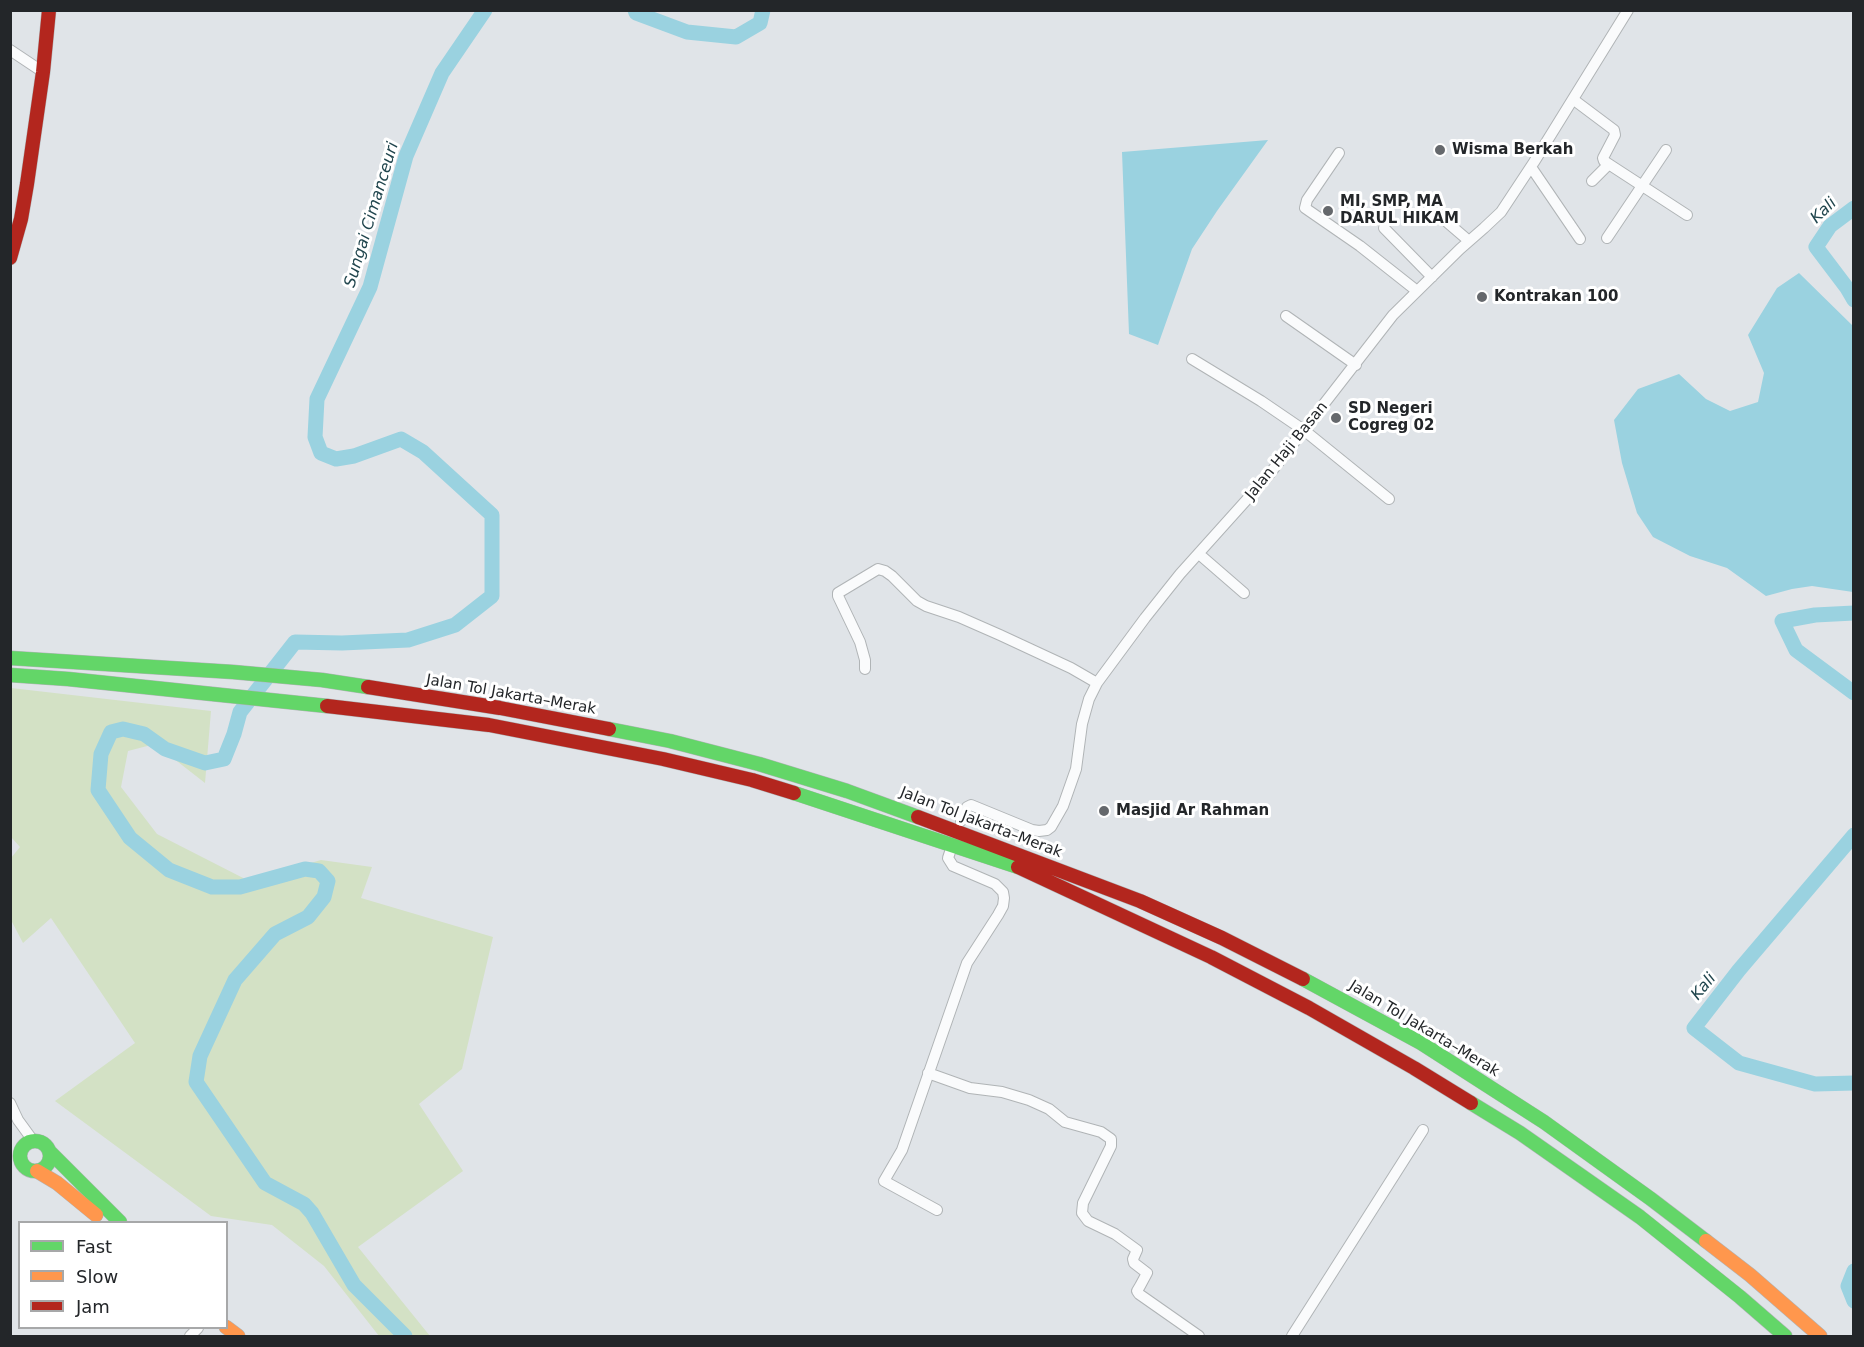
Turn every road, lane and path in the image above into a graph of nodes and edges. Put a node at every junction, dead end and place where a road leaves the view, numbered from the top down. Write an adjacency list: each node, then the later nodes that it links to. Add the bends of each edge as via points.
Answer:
1 (49, 10): 4 (highway)
2 (1628, 10): 5 (street, Jalan Haji Basan)
3 (10, 50): 4 (street)
4 (43, 72): 18 (highway, via 21,219)
5 (1574, 100): 8 (street, via 1614,130 1613,141 1603,158); 9 (street, Jalan Haji Basan)
6 (1666, 150): 11 (street)
7 (1339, 153): 20 (street, via 1305,208)
8 (1608, 165): 10 (street); 11 (street)
9 (1531, 167): 16 (street); 17 (street, Jalan Haji Basan, via 1495,218)
10 (1592, 181)
11 (1642, 185): 12 (street); 15 (street)
12 (1687, 215)
13 (1448, 223): 17 (street)
14 (1384, 228): 19 (street)
15 (1607, 238)
16 (1580, 239)
17 (1469, 241): 19 (street, Jalan Haji Basan)
18 (10, 258)
19 (1432, 277): 20 (street, Jalan Haji Basan)
20 (1417, 291): 23 (street, Jalan Haji Basan, via 1393,315)
21 (1286, 316): 23 (street)
22 (1192, 359): 24 (street)
23 (1356, 365): 24 (street, Jalan Haji Basan)
24 (1305, 431): 25 (street); 26 (street, Jalan Haji Basan)
25 (1389, 499)
26 (1199, 554): 27 (street); 31 (street, Jalan Haji Basan)
27 (1244, 593)
28 (10, 658): 48 (highway, Jalan Tol Jakarta–Merak, via 322,680 500,708 670,741 847,791 1030,858 1222,938 1421,1043 1544,1122 1651,1199 1750,1275)
29 (865, 669): 31 (street, via 860,642 838,593 878,569 892,576 926,606 1000,635)
30 (10, 675): 47 (highway, Jalan Tol Jakarta–Merak, via 228,694 489,725 752,780 1026,870 1309,1008 1520,1133 1640,1217)
31 (1097, 683): 32 (street, Jalan Haji Basan, via 1082,724 1076,769 1051,827 1032,830 971,805)
32 (961, 821)
33 (951, 849): 34 (street, via 948,858 953,866 995,884 1004,898 998,915 967,963)
34 (928, 1073): 42 (street, via 902,1150 884,1181); 45 (street, via 970,1088 1029,1100 1065,1122 1101,1132 1111,1139 1082,1213 1088,1221 1137,1250 1134,1263 1147,1273 1137,1291)
35 (10, 1103): 37 (street)
36 (1423, 1130): 46 (street)
37 (34, 1142): 38 (highway); 39 (highway)
38 (16, 1151): 41 (highway)
39 (49, 1151): 41 (highway, via 50,1160 45,1168); 44 (highway)
40 (10, 1164): 41 (highway)
41 (31, 1169): 43 (highway, via 57,1183)
42 (937, 1210)
43 (103, 1221)
44 (119, 1221)
45 (1199, 1336)
46 (1292, 1336)
47 (1785, 1336)
48 (1820, 1336)

